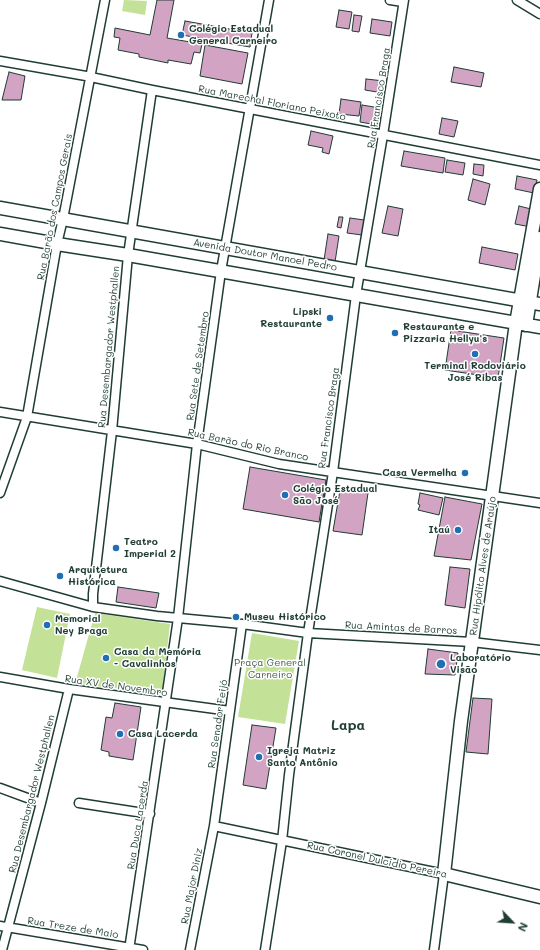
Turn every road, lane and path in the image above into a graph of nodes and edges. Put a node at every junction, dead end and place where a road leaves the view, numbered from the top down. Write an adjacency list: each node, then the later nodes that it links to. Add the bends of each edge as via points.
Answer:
1 (105, 0): 8 (street, Rua Barão dos Campos Gerais)
2 (269, 0): 10 (street, Rua Sete de Setembro)
3 (390, 0): 5 (street)
4 (517, 0): 6 (street)
5 (404, 1): 11 (street, Rua Francisco Braga)
6 (540, 14)
7 (0, 61): 8 (street, Rua Marechal Floriano Peixoto)
8 (90, 77): 9 (street, Rua Marechal Floriano Peixoto); 15 (street, Rua Barão dos Campos Gerais)
9 (152, 90): 10 (street, Rua Marechal Floriano Peixoto); 16 (street, Rua Desembargador Westphallen)
10 (250, 109): 11 (street, Rua Marechal Floriano Peixoto); 20 (street, Rua Sete de Setembro)
11 (384, 135): 12 (street, Rua Marechal Floriano Peixoto); 23 (street, Rua Francisco Braga)
12 (540, 165)
13 (540, 189): 25 (main road)
14 (0, 208): 15 (main road, Avenida Doutor Manoel Pedro)
15 (63, 219): 16 (main road, Avenida Doutor Manoel Pedro); 19 (street, Rua Barão dos Campos Gerais)
16 (131, 231): 20 (main road, Avenida Doutor Manoel Pedro); 21 (street, Rua Desembargador Westphallen)
17 (0, 234): 19 (main road)
18 (540, 238): 25 (main road)
19 (57, 244): 21 (main road); 29 (street, Rua Barão dos Campos Gerais)
20 (226, 248): 22 (street, Rua Sete de Setembro); 23 (main road, Avenida Doutor Manoel Pedro)
21 (128, 254): 22 (main road); 30 (street, Rua Desembargador Westphallen)
22 (221, 271): 24 (main road); 31 (street, Rua Sete de Setembro)
23 (360, 272): 24 (street, Rua Francisco Braga); 25 (main road, Avenida Doutor Manoel Pedro)
24 (356, 295): 26 (main road); 32 (street, Rua Francisco Braga)
25 (530, 302): 26 (main road, Rua Hipólito Alves de Araújo)
26 (521, 324): 27 (main road); 34 (main road, Rua Hipólito Alves de Araújo)
27 (540, 327)
28 (0, 412): 29 (street, Rua Barão do Rio Branco)
29 (27, 417): 30 (street, Rua Barão do Rio Branco); 33 (street, Rua Barão dos Campos Gerais)
30 (112, 431): 31 (street, Rua Barão do Rio Branco); 37 (street, Rua Desembargador Westphallen)
31 (197, 444): 32 (street, Rua Barão do Rio Branco, via 279,464); 38 (street, Rua Sete de Setembro)
32 (332, 472): 34 (street, Rua Barão do Rio Branco); 40 (street, Rua Francisco Braga)
33 (0, 493)
34 (493, 496): 35 (street, Rua Barão do Rio Branco); 41 (main road, Rua Hipólito Alves de Araújo)
35 (540, 503)
36 (0, 581): 37 (street, Rua Amintas de Barros)
37 (93, 607): 38 (street, Rua Amintas de Barros)
38 (178, 618): 39 (street, Rua Amintas de Barros); 45 (street, Rua Sete de Setembro)
39 (242, 624): 40 (street, Rua Amintas de Barros); 46 (street, Rua Senador Feijó)
40 (308, 633): 41 (street, Rua Amintas de Barros); 52 (street, Rua Francisco Braga)
41 (472, 642): 42 (street, Rua Amintas de Barros); 53 (main road, Rua Hipólito Alves de Araújo)
42 (540, 650)
43 (0, 678): 44 (street, Rua XV de Novembro)
44 (69, 689): 45 (street, Rua XV de Novembro); 48 (street, Rua Desembargador Westphallen)
45 (166, 703): 46 (street, Rua XV de Novembro); 50 (street, Rua Duca Lacerda)
46 (230, 711): 51 (street, Rua Senador Feijó)
47 (0, 788): 48 (street)
48 (41, 803): 55 (street, Rua Desembargador Westphallen)
49 (79, 803): 50 (street)
50 (150, 814): 56 (street, Rua Duca Lacerda)
51 (214, 826): 52 (street, Rua Coronel Dulcídio Pereira); 59 (street, Rua Major Diniz)
52 (282, 841): 53 (street, Rua Coronel Dulcídio Pereira); 60 (street, Rua Francisco Braga)
53 (444, 874): 54 (main road, Rua Coronel Dulcídio Pereira); 61 (street, Rua Hipólito Alves de Araújo)
54 (540, 897)
55 (4, 927): 56 (street, Rua Treze de Maio); 57 (street, Rua Desembargador Westphallen)
56 (130, 949): 58 (street, Rua Treze de Maio)
57 (2, 950)
58 (143, 950)
59 (190, 950)
60 (265, 950)
61 (434, 950)

